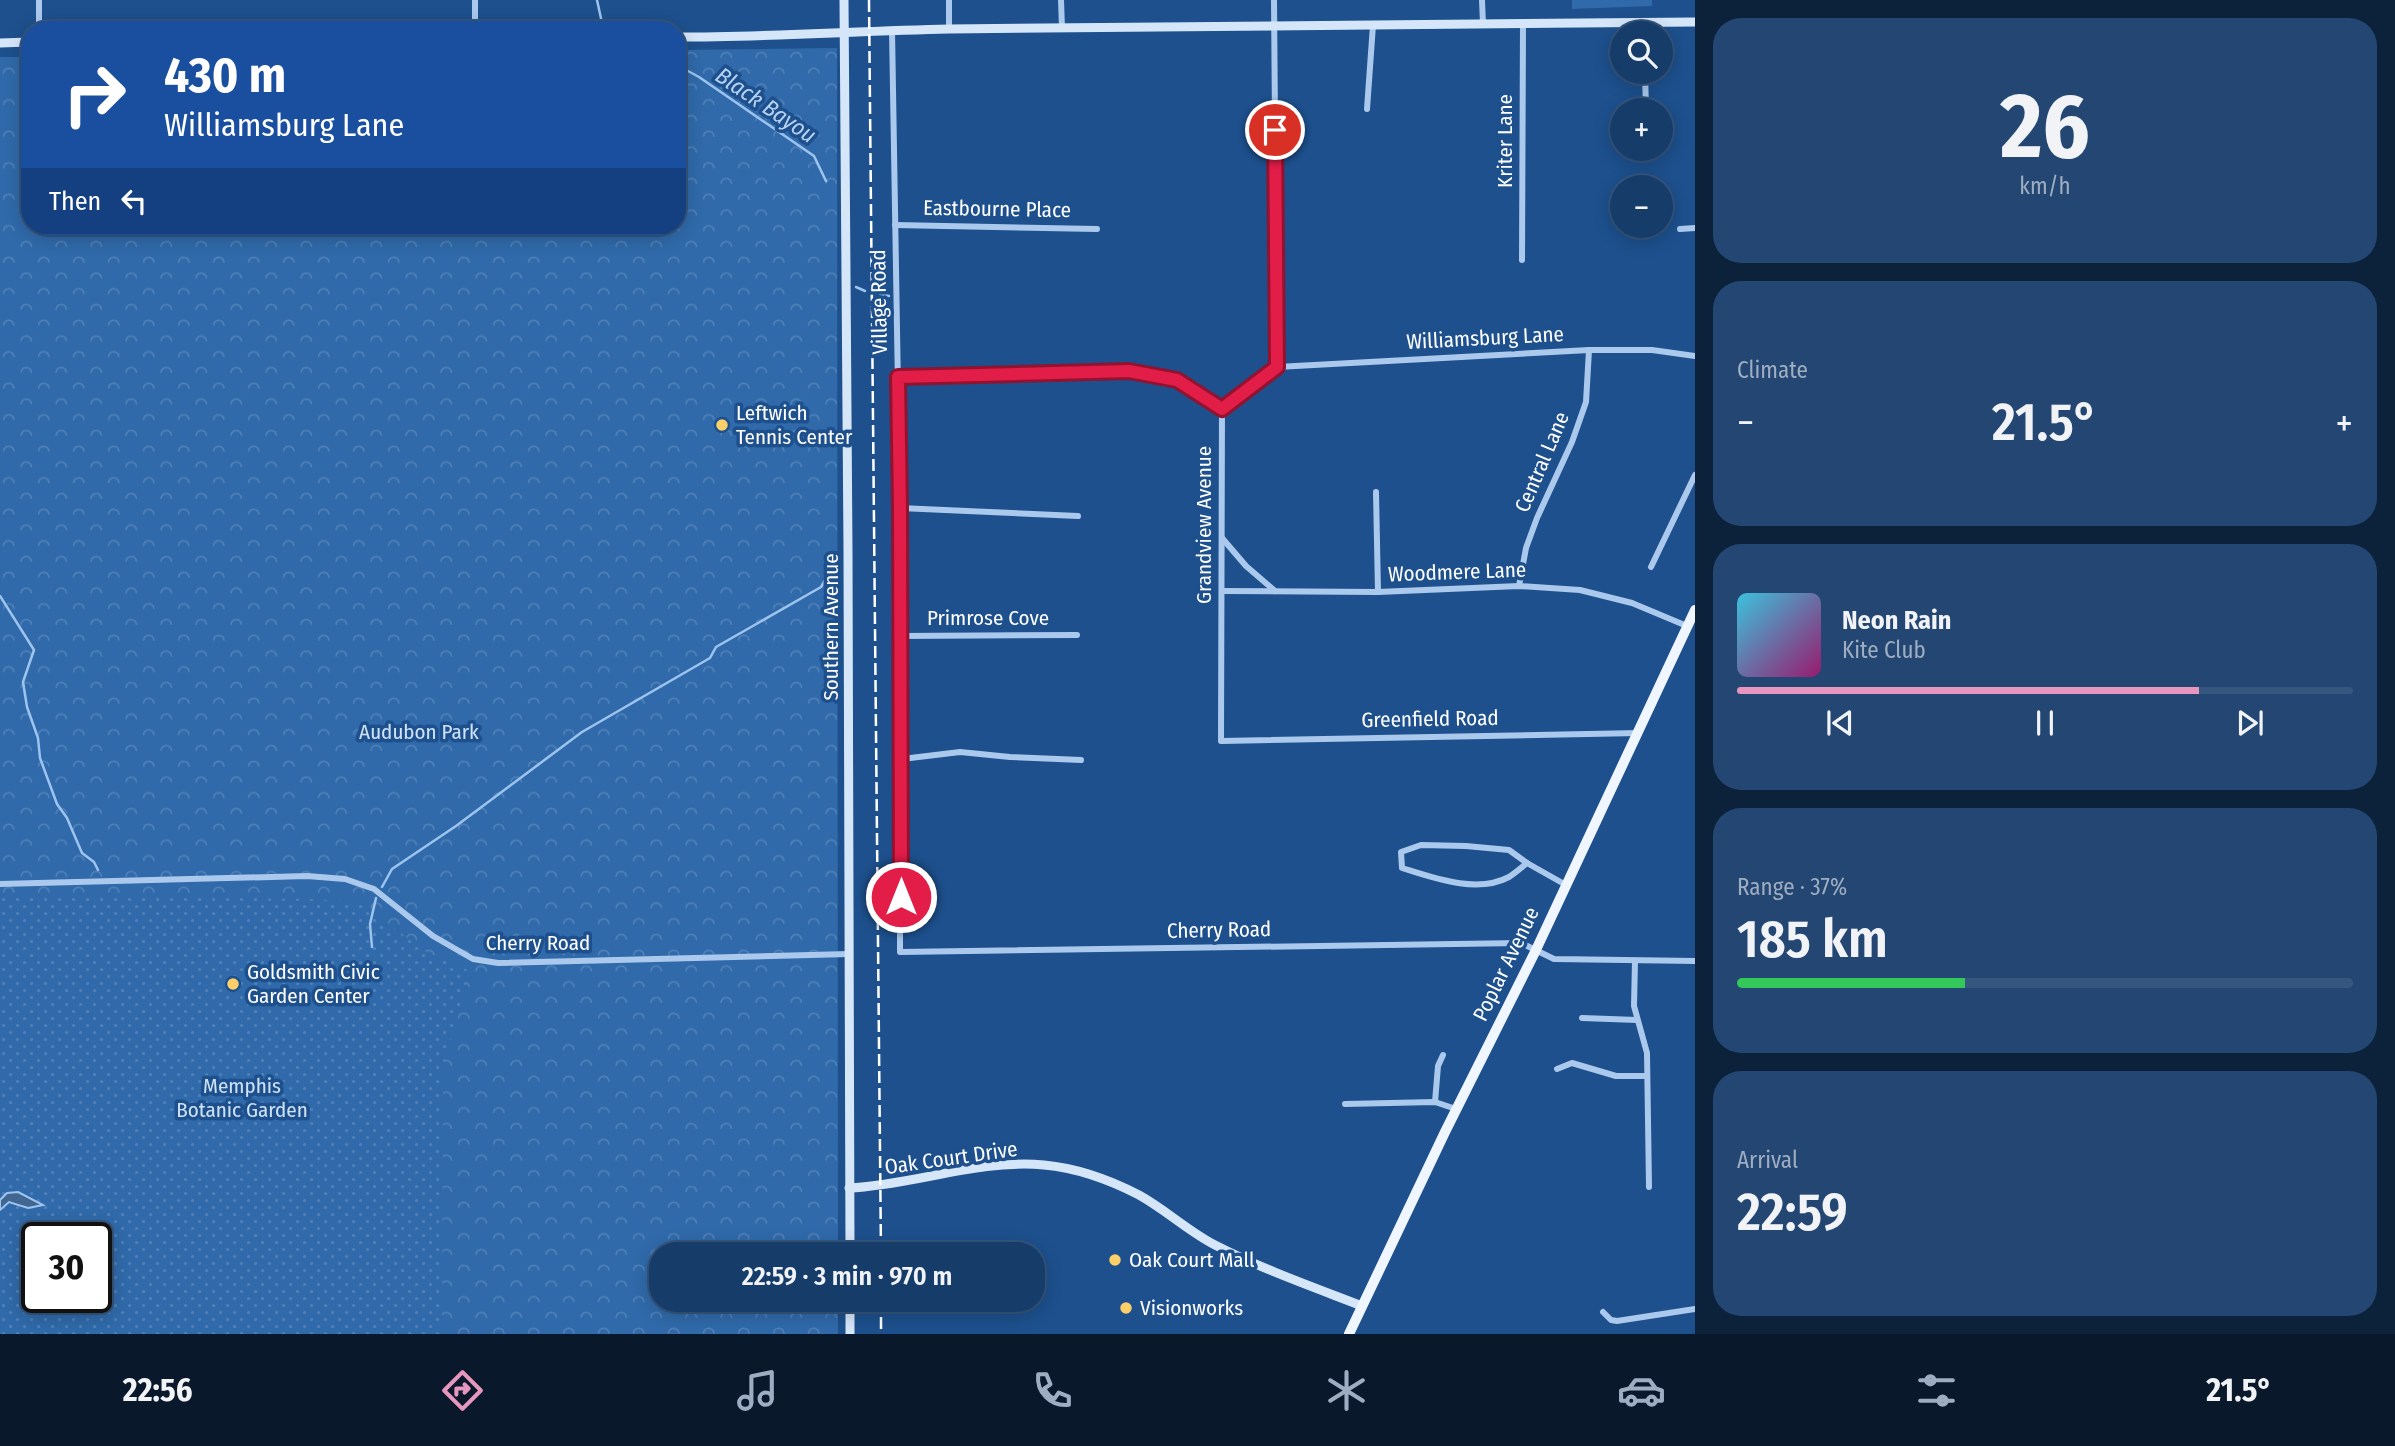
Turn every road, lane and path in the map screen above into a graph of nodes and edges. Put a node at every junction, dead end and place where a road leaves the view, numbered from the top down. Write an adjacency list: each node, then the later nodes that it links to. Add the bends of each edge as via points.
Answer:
1 (39, 0): 8 (street)
2 (475, 0): 9 (street)
3 (844, 0): 20 (street, Southern Avenue)
4 (949, 0): 18 (street)
5 (1061, 0): 17 (street)
6 (1274, 0): 15 (street)
7 (1482, 0): 14 (street)
8 (40, 21)
9 (475, 21)
10 (1523, 22): 11 (street); 14 (street); 29 (street, Kriter Lane)
11 (1610, 22)
12 (1673, 22): 13 (street)
13 (1695, 22)
14 (1483, 24): 16 (street)
15 (1274, 25): 16 (street); 17 (street); 32 (street)
16 (1373, 25): 24 (street)
17 (1062, 28): 18 (street)
18 (949, 29): 19 (street)
19 (892, 30): 20 (street); 25 (street, Village Road)
20 (844, 31): 21 (street); 60 (street, Southern Avenue)
21 (686, 37)
22 (21, 42): 23 (street)
23 (0, 43)
24 (1367, 109)
25 (895, 225): 27 (street, Eastbourne Place); 33 (street, Village Road)
26 (1695, 228): 28 (street)
27 (1097, 229)
28 (1680, 229)
29 (1522, 260)
30 (1589, 350): 31 (street, Williamsburg Lane, via 1652,350); 32 (street, Williamsburg Lane); 43 (street, Central Lane, via 1586,402 1529,538)
31 (1695, 356)
32 (1277, 367): 34 (street)
33 (898, 377): 34 (street, via 1129,371 1177,380); 39 (street, Village Road)
34 (1222, 409): 41 (street, Grandview Avenue)
35 (1695, 475): 37 (street)
36 (1376, 492): 46 (street)
37 (1687, 492): 38 (street); 42 (street)
38 (1695, 497)
39 (900, 508): 40 (street); 50 (street, Village Road)
40 (1078, 516)
41 (1222, 538): 44 (street, Grandview Avenue); 45 (street)
42 (1651, 568)
43 (1519, 586): 46 (street, Woodmere Lane); 48 (street, Woodmere Lane, via 1580,590 1632,603)
44 (1222, 591): 45 (street, Woodmere Lane); 52 (street, Grandview Avenue)
45 (1275, 591): 46 (street, Woodmere Lane)
46 (1378, 592)
47 (1695, 610): 48 (main road, Poplar Avenue)
48 (1687, 626): 51 (main road, Poplar Avenue)
49 (1077, 635): 50 (street, Primrose Cove)
50 (899, 636): 53 (street, Village Road)
51 (1639, 733): 52 (street, Greenfield Road); 57 (main road, Poplar Avenue)
52 (1221, 741)
53 (902, 759): 54 (street, via 960,751); 58 (street, Village Road)
54 (1081, 760)
55 (1527, 863): 55 (street, via 1509,850 1466,846 1421,845 1401,852 1402,868 1438,880 1481,884 1508,877); 57 (street)
56 (0, 884): 60 (street, Cherry Road, via 307,876 345,879 374,889 433,936 473,960 498,963)
57 (1566, 884): 59 (main road, Poplar Avenue)
58 (900, 952): 59 (street, Cherry Road, via 1521,943)
59 (1535, 952): 61 (street, Cherry Road, via 1554,959); 70 (main road, Poplar Avenue)
60 (849, 954): 72 (street, Southern Avenue)
61 (1635, 961): 62 (street, Cherry Road); 64 (street)
62 (1695, 961)
63 (1582, 1018): 64 (street)
64 (1637, 1020): 67 (street, via 1647,1053)
65 (1443, 1055): 68 (street)
66 (1557, 1069): 67 (street, via 1572,1063 1616,1076)
67 (1647, 1076): 71 (street)
68 (1435, 1102): 69 (street); 70 (street)
69 (1345, 1104)
70 (1456, 1109): 74 (main road, Poplar Avenue)
71 (1649, 1186)
72 (849, 1188): 73 (street, Southern Avenue); 74 (street, Oak Court Drive, via 1014,1164 1092,1174 1140,1196 1205,1239 1252,1263)
73 (850, 1242)
74 (1362, 1306): 79 (main road, Poplar Avenue)
75 (1695, 1309): 77 (street, via 1617,1321)
76 (850, 1312): 78 (street)
77 (1603, 1312)
78 (850, 1334)
79 (1349, 1334)

